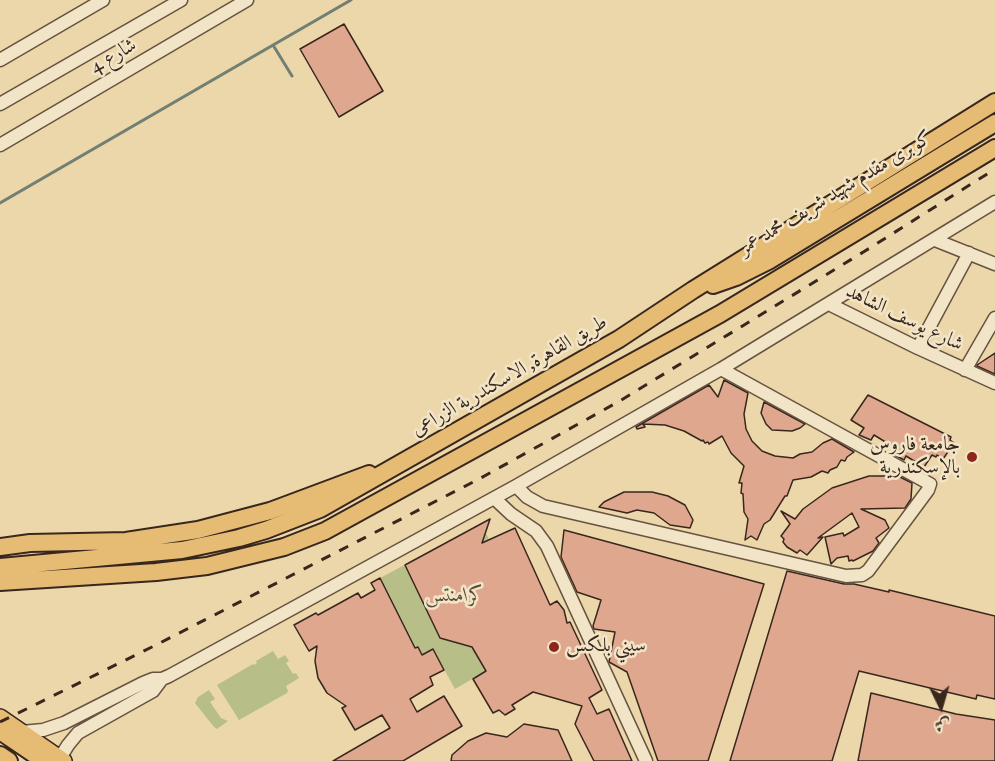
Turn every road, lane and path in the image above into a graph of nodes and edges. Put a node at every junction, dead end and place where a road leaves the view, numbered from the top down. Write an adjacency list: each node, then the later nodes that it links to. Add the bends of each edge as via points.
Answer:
1 (103, 0): 4 (street)
2 (181, 0): 6 (street)
3 (246, 0): 8 (street, شارع 4)
4 (0, 60)
5 (995, 102): 14 (highway, طريق القاهرة, الاسكندرية الزراعى)
6 (0, 104)
7 (995, 123): 14 (highway, كوبرى مقدم شهيد شريف محمد عمر, via 770,260 736,277)
8 (0, 145)
9 (995, 148): 26 (highway, via 720,314 325,531 256,554 198,567)
10 (995, 202): 11 (street)
11 (935, 240): 12 (street); 15 (street)
12 (969, 253): 13 (street); 17 (street)
13 (995, 264)
14 (693, 290): 21 (highway, طريق القاهرة, الاسكندرية الزراعى, via 619,339)
15 (829, 304): 17 (street, شارع يوسف الشاهد); 18 (street)
16 (995, 318): 19 (street)
17 (918, 348): 19 (street, شارع يوسف الشاهد)
18 (721, 369): 22 (street); 22 (street, via 930,484 868,571 846,576 543,506)
19 (965, 370): 20 (street, شارع يوسف الشاهد)
20 (995, 383)
21 (402, 463): 24 (highway, via 222,525 126,541); 25 (highway, طريق القاهرة, الاسكندرية الزراعى, via 320,508 239,538 154,554)
22 (516, 486): 23 (street)
23 (491, 500): 27 (street, via 543,550); 28 (street, via 162,680 148,681)
24 (0, 547)
25 (0, 567)
26 (0, 582)
27 (611, 692): 37 (street); 38 (street)
28 (122, 701): 31 (street, via 44,730); 34 (street, via 78,734)
29 (0, 717): 31 (main road)
30 (0, 731): 34 (highway)
31 (22, 732): 34 (main road)
32 (0, 748): 36 (main road)
33 (0, 755): 35 (highway)
34 (56, 760)
35 (9, 761)
36 (20, 761)
37 (638, 761)
38 (646, 761)

